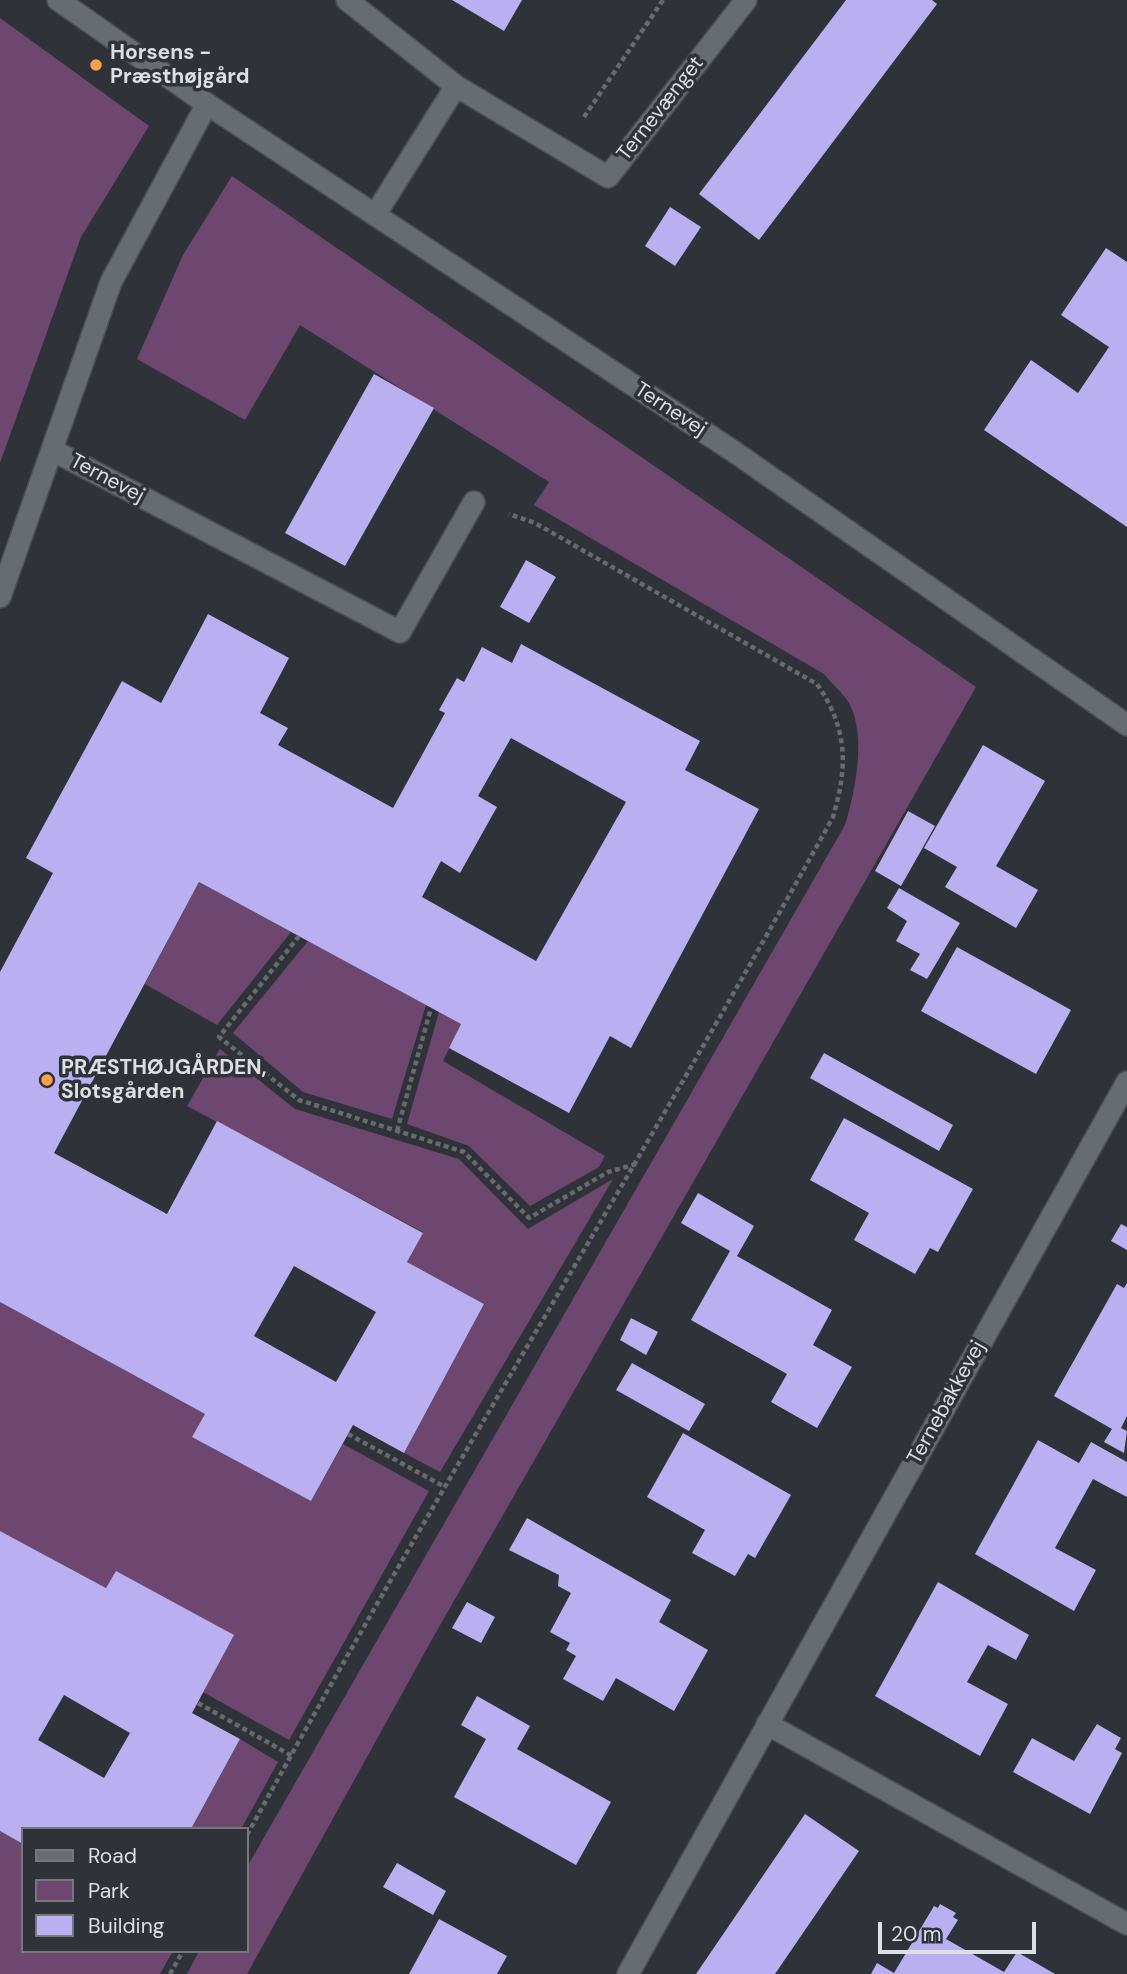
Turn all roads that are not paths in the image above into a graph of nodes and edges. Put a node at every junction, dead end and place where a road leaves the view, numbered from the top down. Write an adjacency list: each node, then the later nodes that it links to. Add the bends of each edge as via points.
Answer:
1 (58, 0): 5 (street, Ternevej)
2 (347, 0): 4 (street, Ternevænget)
3 (746, 0): 4 (street, Ternevænget, via 608,177)
4 (456, 86): 6 (street)
5 (207, 104): 6 (street, Ternevej); 7 (street, Ternevej, via 111,282)
6 (375, 215): 10 (street, Ternevej, via 733,451)
7 (54, 451): 8 (street, Ternevej, via 400,632); 9 (street, Ternevej)
8 (474, 502)
9 (0, 597)
10 (1127, 725)
11 (1127, 1082): 12 (street, Ternebakkevej)
12 (767, 1724): 13 (street); 14 (street, Ternebakkevej)
13 (1127, 1924)
14 (628, 1974)

